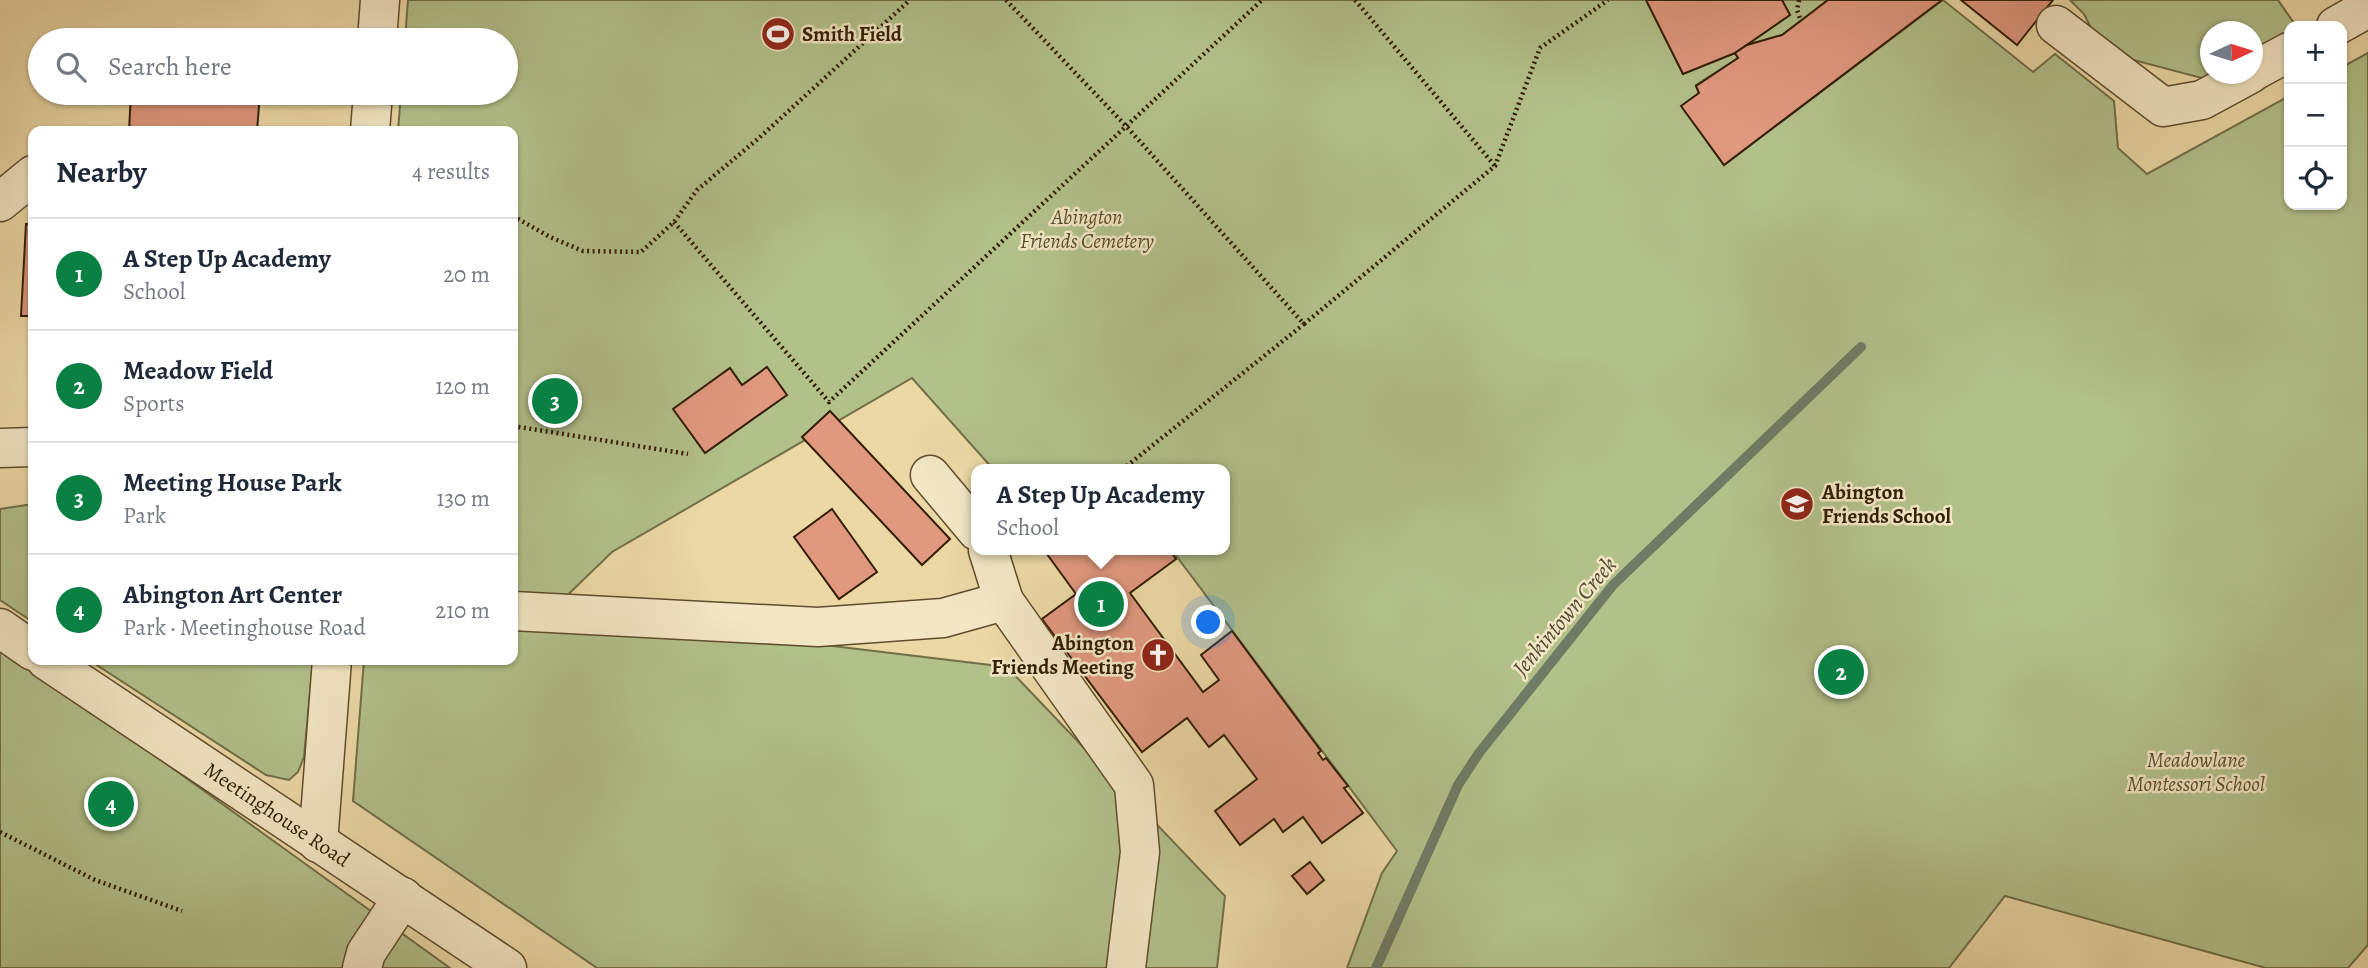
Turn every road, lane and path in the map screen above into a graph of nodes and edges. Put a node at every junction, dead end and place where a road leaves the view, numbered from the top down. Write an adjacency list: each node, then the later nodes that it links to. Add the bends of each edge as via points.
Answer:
1 (380, 0): 12 (street)
2 (910, 0): 23 (path, via 697,190)
3 (1006, 0): 18 (path)
4 (1262, 0): 18 (path)
5 (1354, 0): 19 (path)
6 (1608, 0): 19 (path, via 1540,48)
7 (1799, 0): 9 (path)
8 (2368, 8): 10 (street)
9 (1801, 20)
10 (2345, 21)
11 (2056, 25): 15 (street, via 2163,107 2202,100)
12 (378, 28)
13 (2284, 55): 14 (street)
14 (2263, 66)
15 (2231, 84)
16 (372, 105): 17 (street)
17 (370, 126)
18 (1126, 127): 23 (path, via 829,401); 24 (path)
19 (1495, 166): 24 (path)
20 (28, 179): 21 (street)
21 (0, 202)
22 (518, 219): 23 (path, via 583,251 641,252)
23 (674, 222)
24 (1304, 324): 29 (path)
25 (518, 427): 28 (path)
26 (28, 447): 27 (street)
27 (0, 448)
28 (688, 454)
29 (1129, 464)
30 (930, 475): 31 (street)
31 (971, 524)
32 (990, 555): 33 (street)
33 (1004, 601): 34 (street, via 943,618 818,627); 45 (street, via 1134,785 1140,852)
34 (518, 611)
35 (0, 628): 36 (street)
36 (28, 648)
37 (53, 665): 40 (street, Meetinghouse Road)
38 (332, 665): 40 (street)
39 (0, 832): 42 (path, via 95,880)
40 (318, 843): 41 (street, Meetinghouse Road)
41 (403, 897): 43 (street, via 366,953); 44 (street, Meetinghouse Road)
42 (182, 911)
43 (362, 968)
44 (508, 968)
45 (1126, 968)

